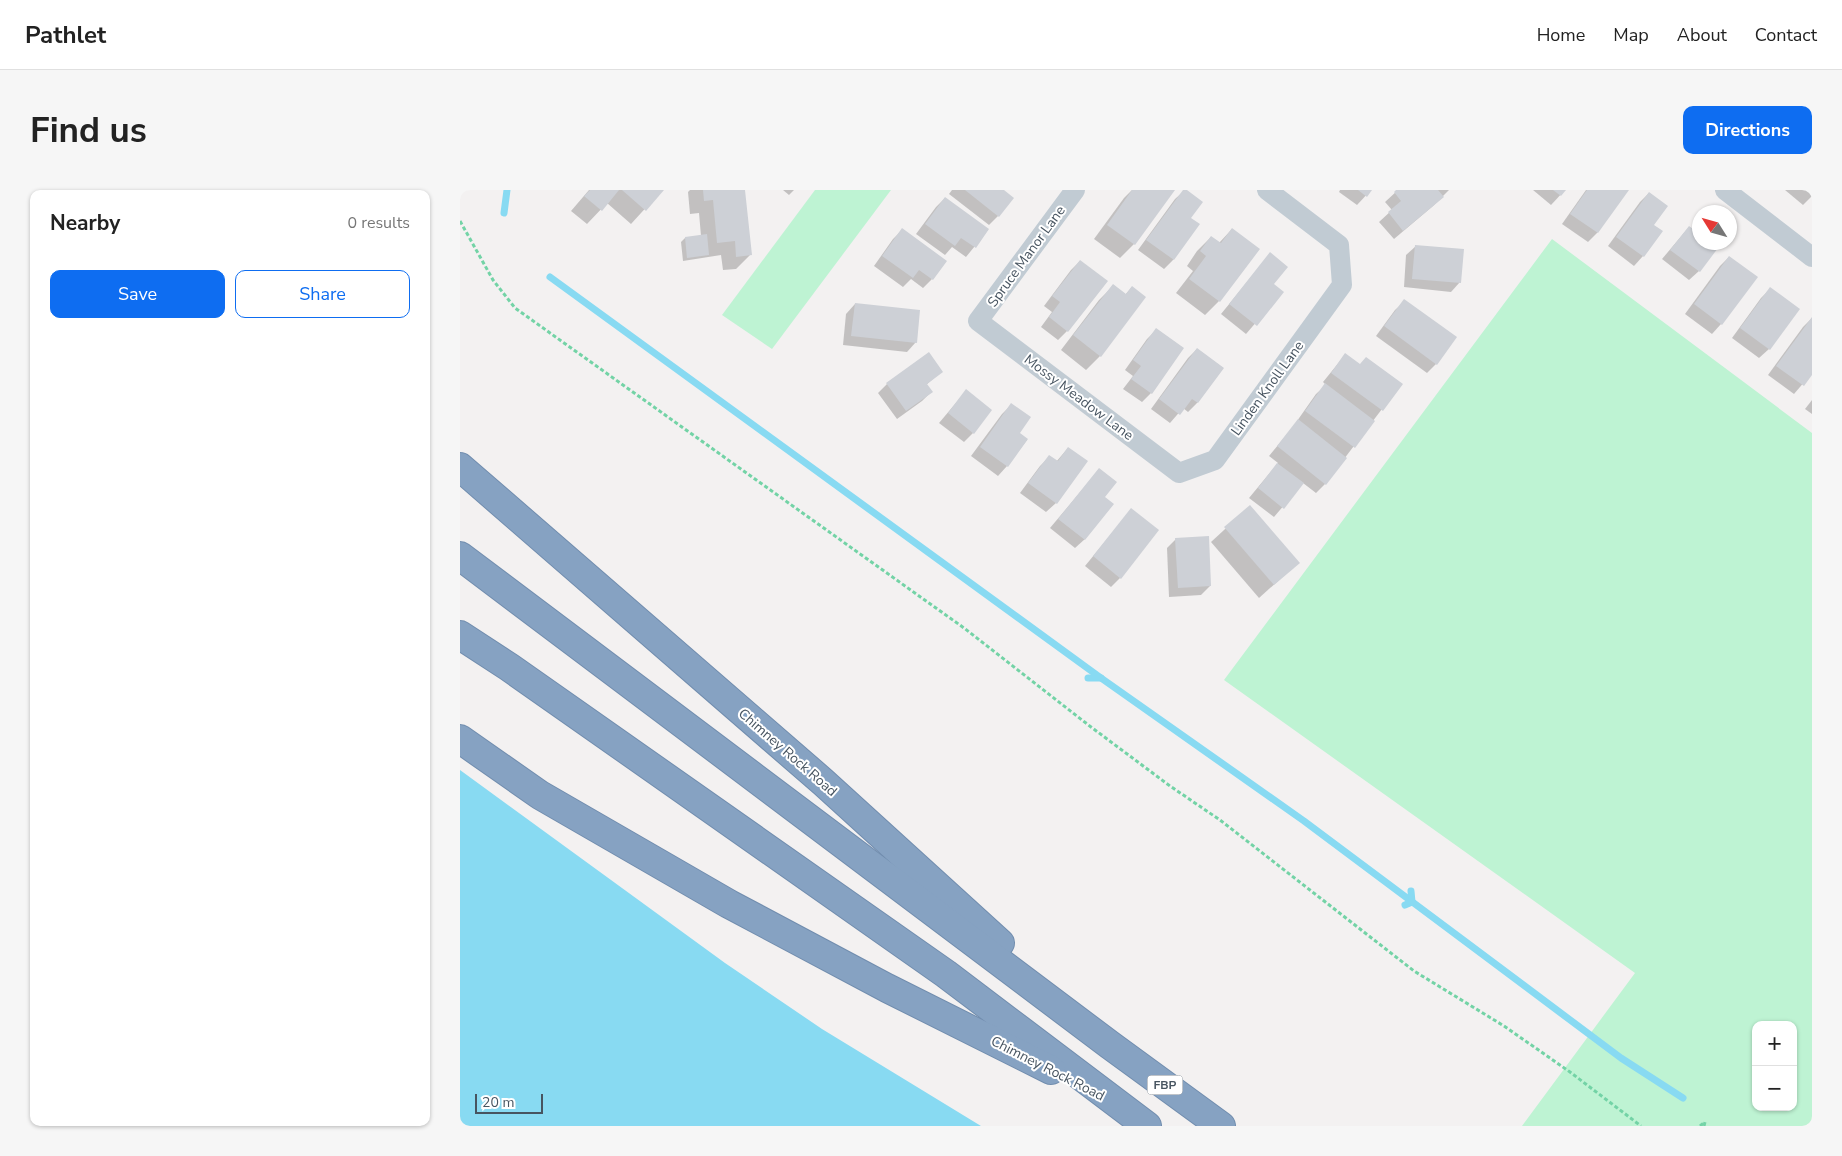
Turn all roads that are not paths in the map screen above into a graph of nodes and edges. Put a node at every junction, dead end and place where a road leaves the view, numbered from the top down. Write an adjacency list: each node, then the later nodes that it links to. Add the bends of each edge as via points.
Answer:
1 (1075, 190): 5 (street, Spruce Manor Lane)
2 (1267, 190): 7 (street, Linden Knoll Lane, via 1339,245 1342,285 1214,460)
3 (1725, 190): 4 (street)
4 (1812, 257)
5 (978, 322): 7 (street, Mossy Meadow Lane)
6 (460, 467): 11 (highway, Chimney Rock Road, via 823,782)
7 (1179, 472)
8 (460, 556): 11 (highway)
9 (460, 635): 12 (highway, via 938,968)
10 (460, 738): 12 (highway, Chimney Rock Road, via 540,795 728,904)
11 (1110, 1045): 14 (highway, FBP)
12 (1116, 1103): 13 (highway)
13 (1147, 1126)
14 (1221, 1126)

